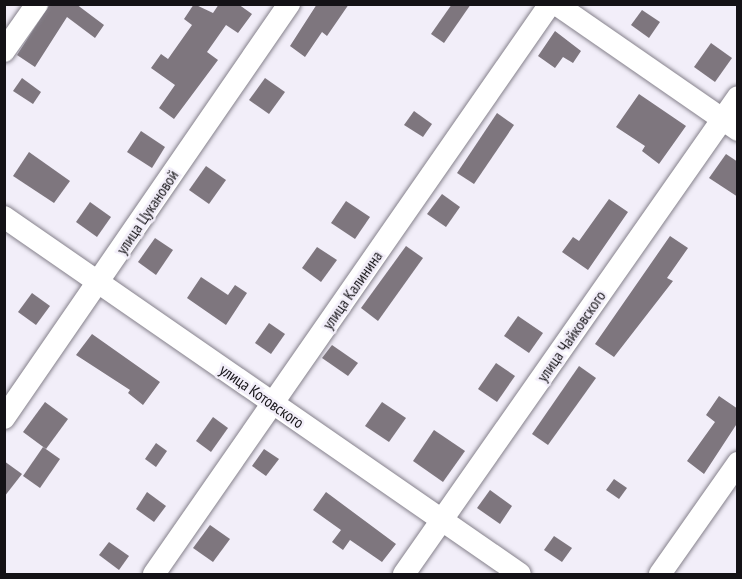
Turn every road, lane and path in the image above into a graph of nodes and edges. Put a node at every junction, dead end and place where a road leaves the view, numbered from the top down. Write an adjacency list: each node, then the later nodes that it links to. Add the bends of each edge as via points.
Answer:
1 (37, 4): 5 (street)
2 (289, 4): 9 (street, улица Цукановой)
3 (550, 4): 10 (street, улица Калинина)
4 (556, 4): 7 (street)
5 (4, 51)
6 (738, 97): 7 (street, улица Чайковского)
7 (730, 124): 13 (street, улица Чайковского)
8 (4, 218): 9 (street, улица Котовского)
9 (99, 283): 10 (street, улица Котовского); 11 (street, улица Цукановой)
10 (273, 403): 13 (street, улица Котовского); 14 (street, улица Калинина)
11 (4, 418)
12 (738, 463): 17 (street)
13 (442, 520): 15 (street, улица Чайковского); 16 (street, улица Котовского)
14 (154, 574)
15 (404, 574)
16 (520, 574)
17 (660, 574)

